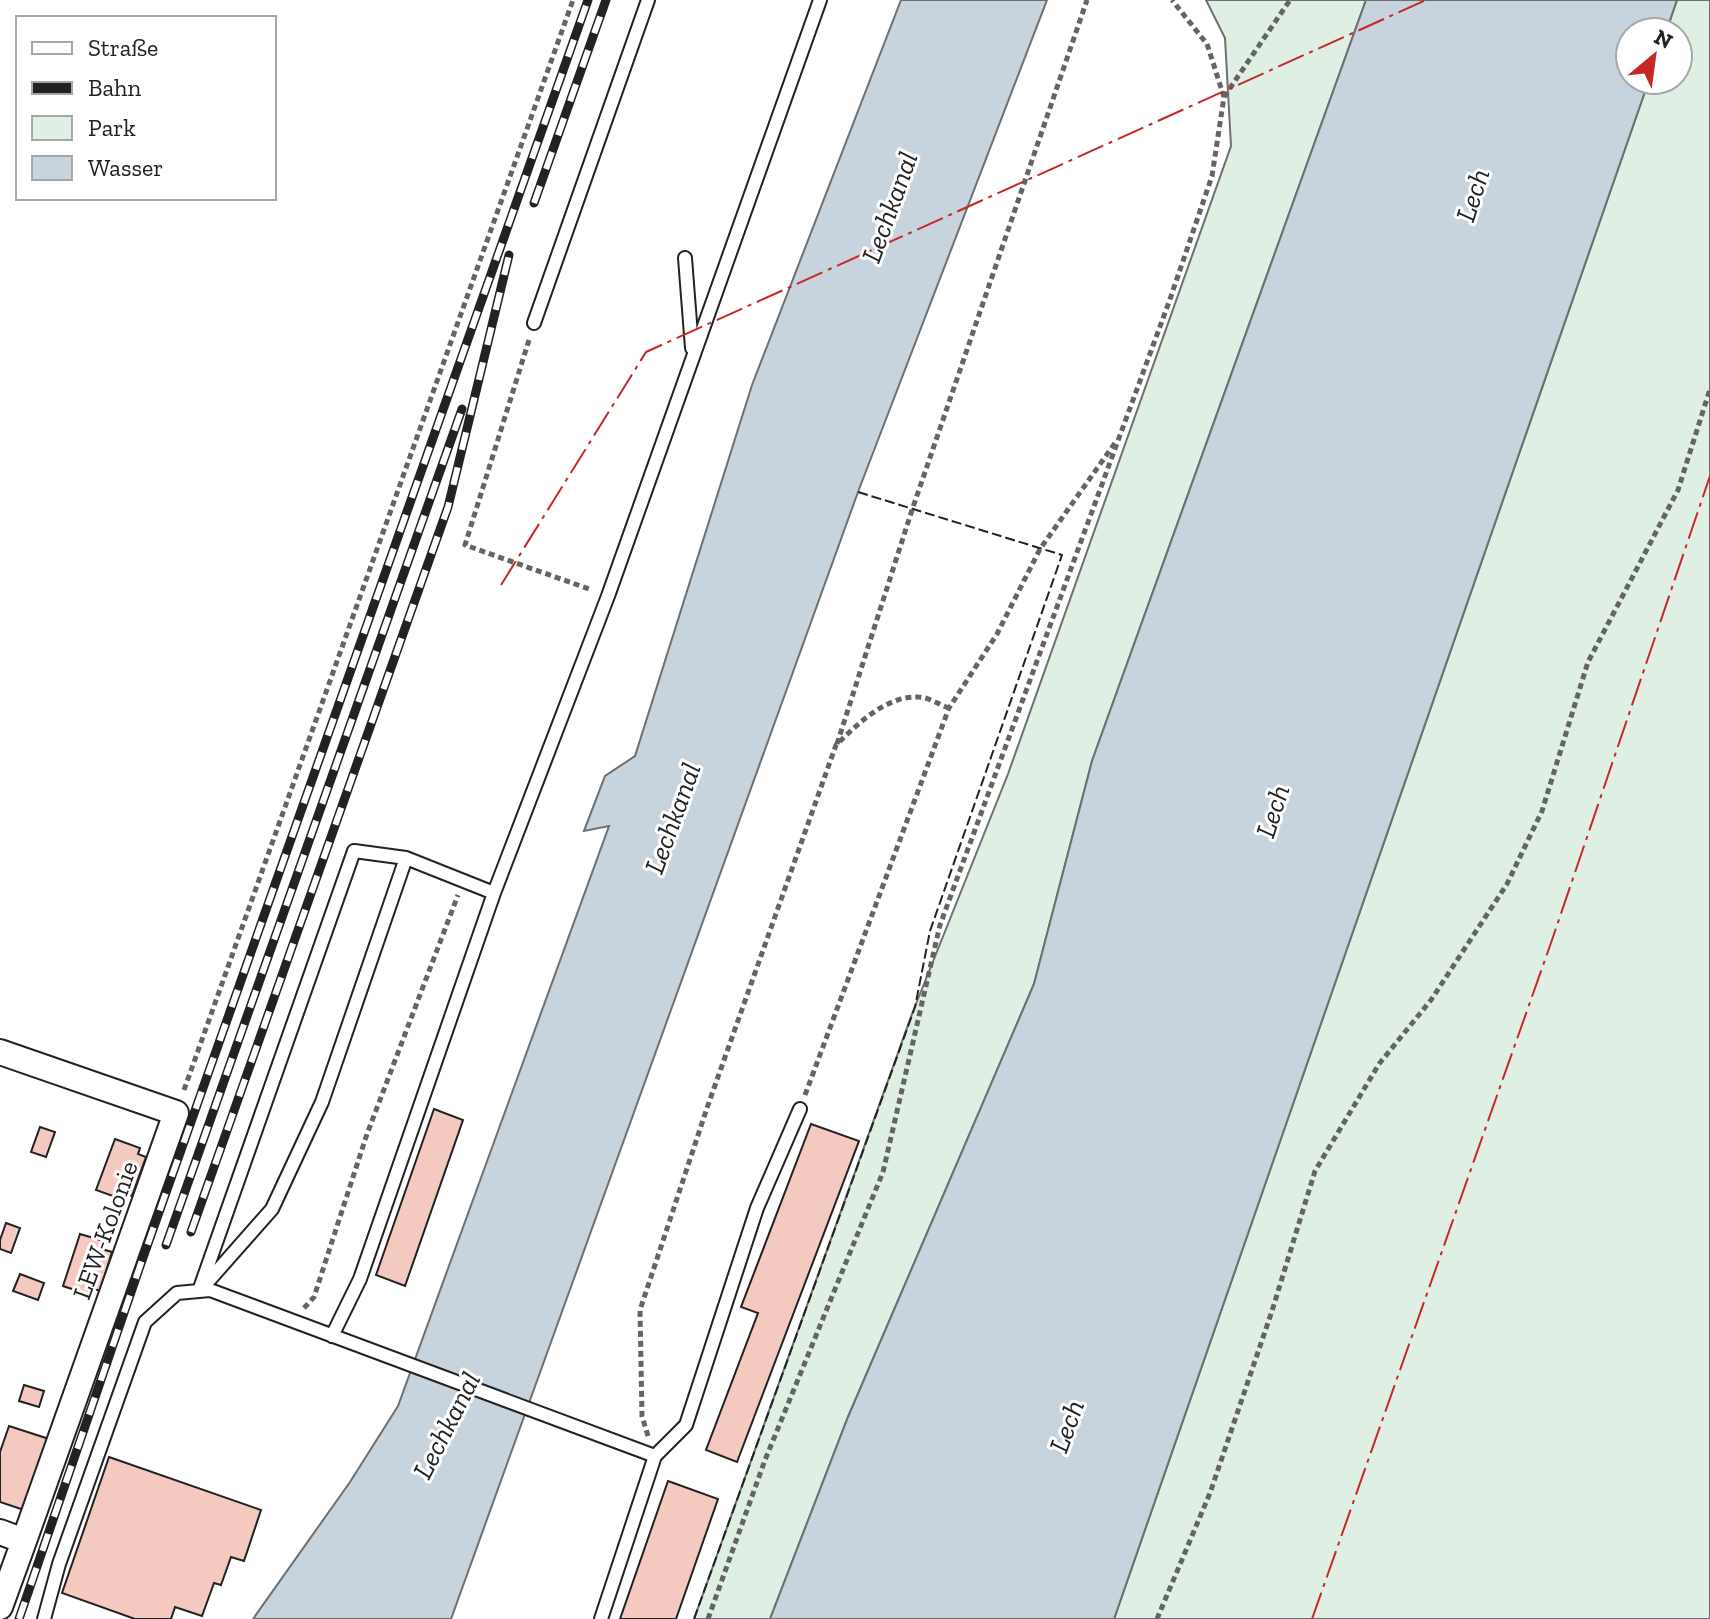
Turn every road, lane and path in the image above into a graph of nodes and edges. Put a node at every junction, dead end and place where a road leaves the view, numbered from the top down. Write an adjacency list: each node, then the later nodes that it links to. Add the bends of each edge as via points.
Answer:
1 (573, 0): 21 (path)
2 (648, 0): 9 (lane)
3 (820, 0): 10 (lane)
4 (1087, 0): 15 (path)
5 (1172, 0): 7 (path, via 1207,44)
6 (1290, 0): 7 (path)
7 (1224, 97): 12 (path, via 1212,176)
8 (685, 258): 10 (lane)
9 (534, 323): 13 (path, via 465,545)
10 (692, 355): 13 (lane)
11 (1710, 389): 32 (path, via 1678,490 1588,662 1542,811 1507,884 1431,1000 1379,1064 1315,1171 1210,1493)
12 (1120, 435): 14 (path, via 1040,549 997,634); 31 (path, via 940,925 883,1172 765,1460)
13 (608, 596): 18 (lane)
14 (949, 708): 15 (path, via 920,697 892,702 864,718); 20 (path)
15 (836, 745): 25 (path, via 640,1310 642,1416)
16 (406, 858): 17 (lane); 22 (lane, via 322,1102 272,1209); 22 (lane, via 354,851)
17 (464, 880): 18 (lane); 23 (path, via 367,1134 314,1297)
18 (494, 893): 24 (lane, via 360,1279)
19 (0, 1052): 21 (street)
20 (800, 1109): 25 (lane, via 757,1208 686,1425)
21 (176, 1113): 27 (street, LEW-Kolonie)
22 (199, 1291): 23 (lane, via 210,1290); 29 (lane, via 177,1293 145,1322)
23 (293, 1321): 24 (lane)
24 (332, 1336): 25 (lane)
25 (655, 1456): 30 (lane)
26 (0, 1532): 27 (street)
27 (24, 1541): 28 (street, LEW-Kolonie)
28 (0, 1607)
29 (44, 1619)
30 (601, 1619)
31 (708, 1619)
32 (1157, 1619)

